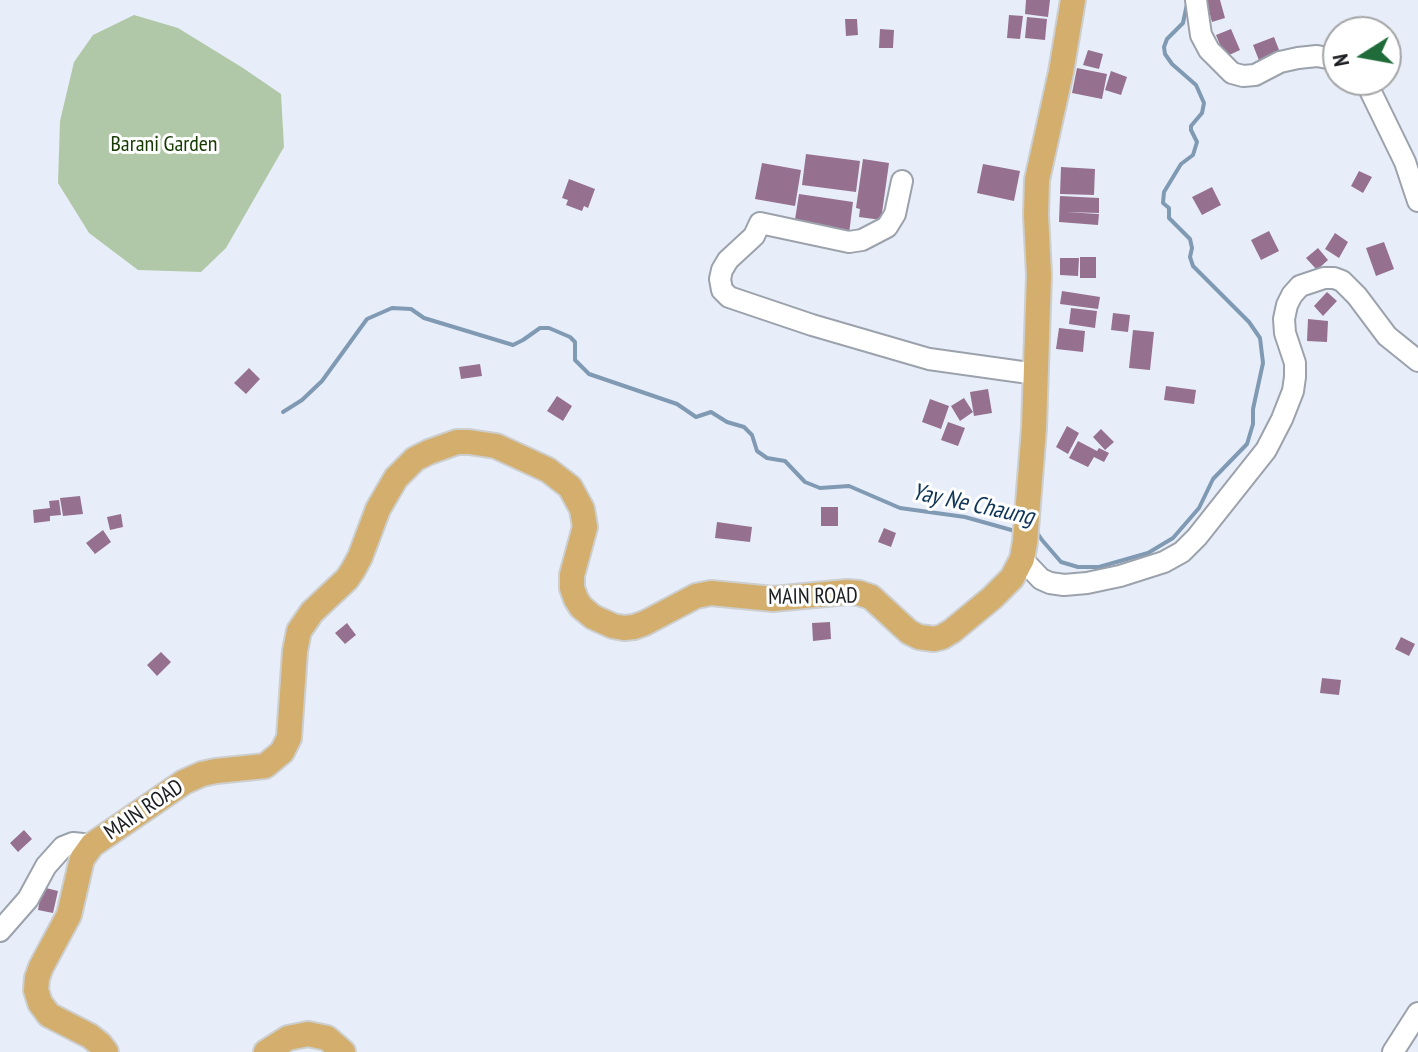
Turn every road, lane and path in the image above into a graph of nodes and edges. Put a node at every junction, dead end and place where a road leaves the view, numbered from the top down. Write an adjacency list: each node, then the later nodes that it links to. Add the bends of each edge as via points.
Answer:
1 (1073, 0): 8 (main road, MAIN ROAD, via 1037,180)
2 (1196, 0): 3 (street, via 1201,35 1232,73 1255,75 1280,62)
3 (1322, 57)
4 (1373, 96): 6 (street)
5 (902, 181): 8 (street, via 887,227 862,240 849,242 760,223 722,270 722,290 812,325 929,359)
6 (1418, 201)
7 (1418, 361): 9 (street, via 1387,336 1342,281 1324,278 1300,286 1284,319 1295,377 1282,419 1266,450 1182,552 1120,576 1064,585 1041,579)
8 (1036, 374): 9 (main road, MAIN ROAD)
9 (1022, 559): 10 (main road, MAIN ROAD, via 992,598 934,639 909,632 871,597 847,592 773,599 711,593 634,627 613,626 581,607 572,588 585,527 570,487 548,470 496,446 450,443 415,459 396,478 353,570 302,623 289,738 282,752 265,766 216,771 184,782)
10 (92, 845): 11 (street, via 63,847); 13 (main road, MAIN ROAD, via 80,863 69,915 41,967 36,990 49,1015 90,1036)
11 (0, 931)
12 (1418, 1013): 16 (street)
13 (106, 1052)
14 (266, 1052): 15 (main road, via 288,1038 308,1034 327,1038)
15 (343, 1052)
16 (1393, 1052)

